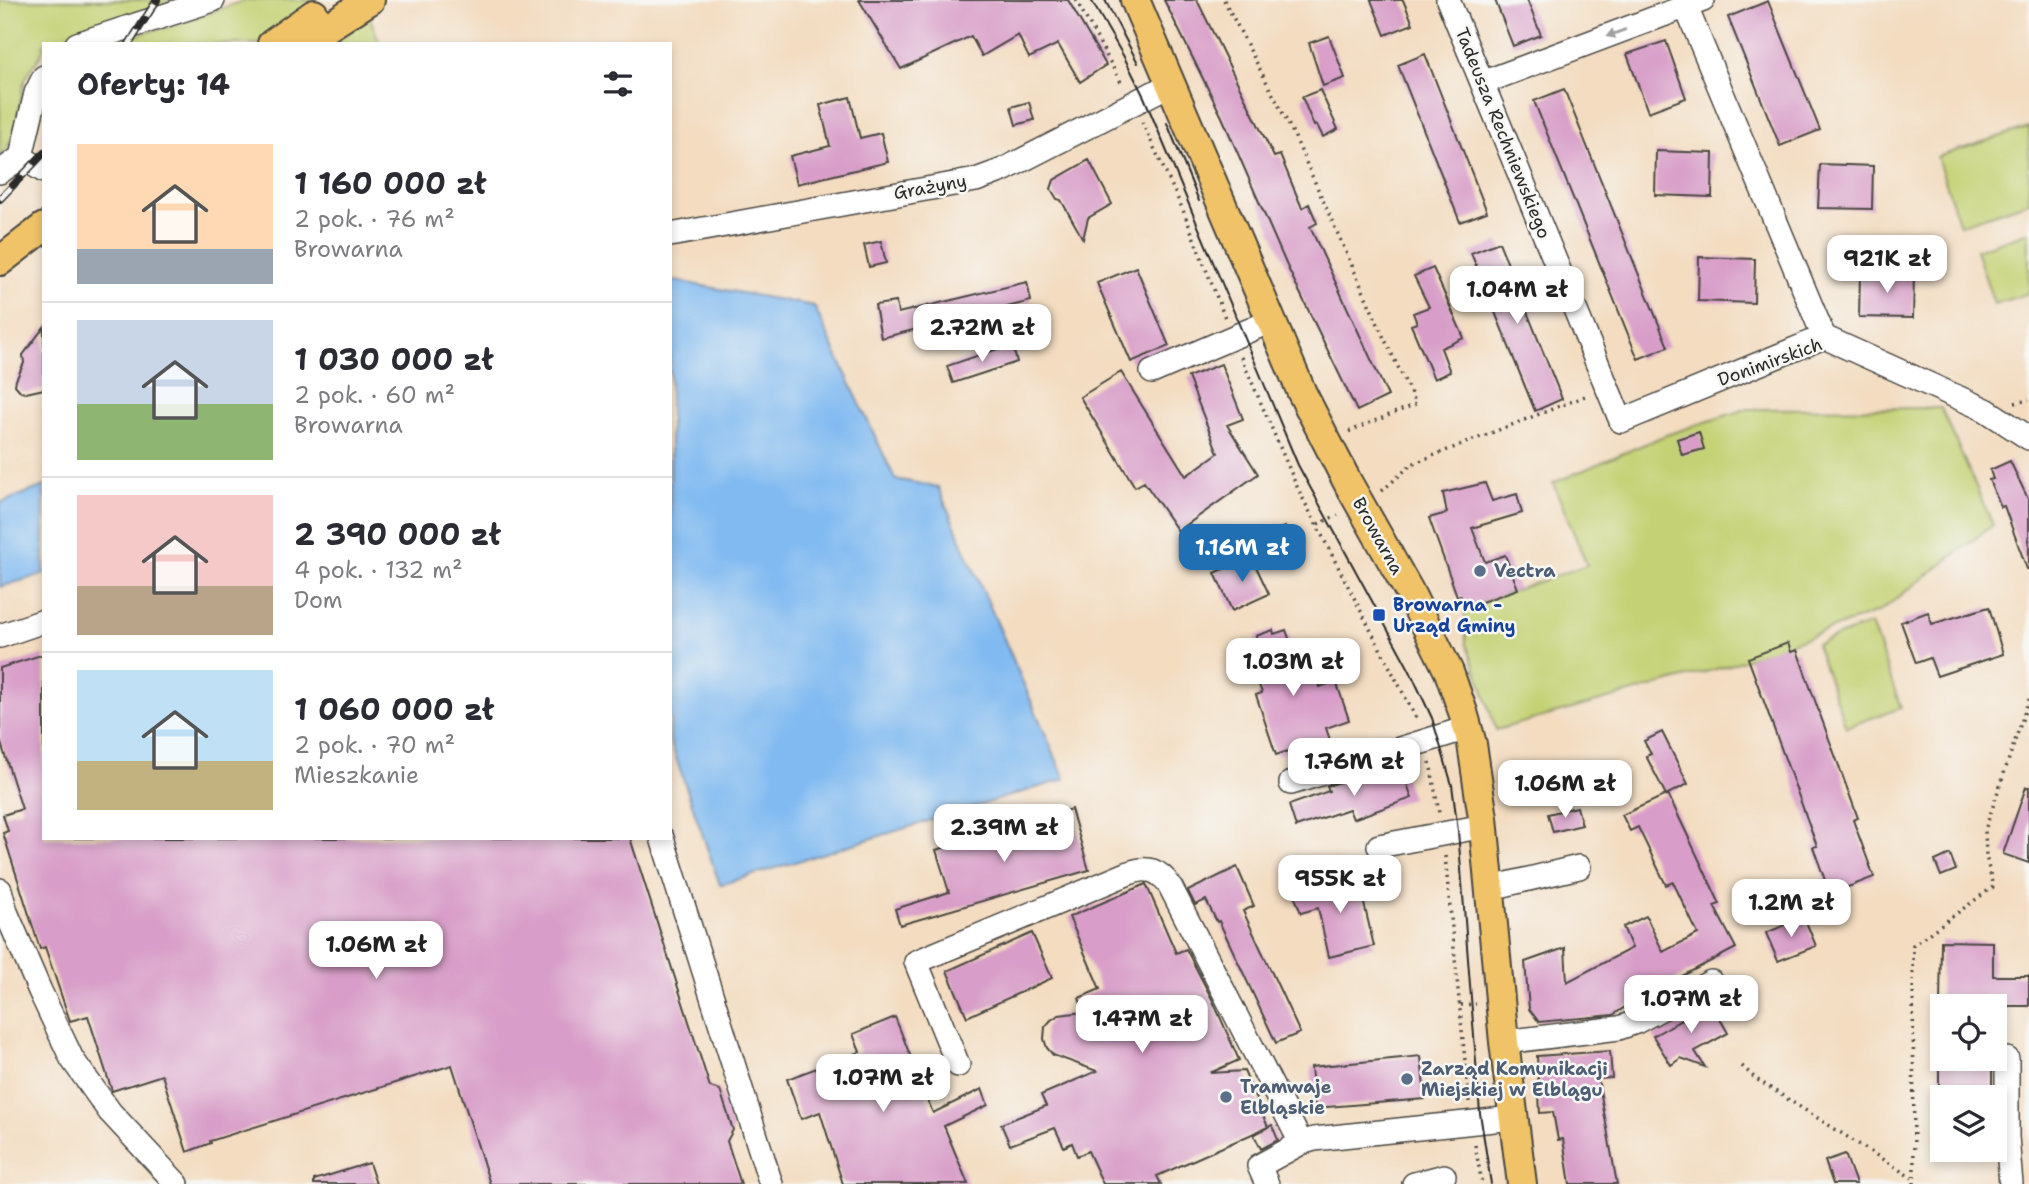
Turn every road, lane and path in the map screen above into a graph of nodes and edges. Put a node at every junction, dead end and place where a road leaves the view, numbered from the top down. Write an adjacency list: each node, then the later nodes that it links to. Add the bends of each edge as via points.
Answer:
1 (213, 0): 9 (street)
2 (334, 0): 10 (main road)
3 (370, 0): 11 (main road)
4 (1076, 0): 15 (path)
5 (1135, 0): 14 (main road, Browarna)
6 (1224, 0): 29 (path, via 1293,133 1416,404)
7 (1448, 0): 13 (street, Tadeusza Rechniewskiego)
8 (1694, 4): 13 (street, one-way to 13); 24 (street)
9 (83, 42)
10 (275, 42)
11 (304, 42)
12 (42, 81): 16 (street)
13 (1482, 83): 26 (street, Tadeusza Rechniewskiego)
14 (1171, 84): 15 (street, Grażyny); 22 (main road, Browarna)
15 (1133, 103): 20 (street, Grażyny, via 975,180); 23 (path, via 1183,210)
16 (21, 157): 17 (street); 18 (street)
17 (42, 170)
18 (0, 172)
19 (42, 228): 21 (main road)
20 (672, 235)
21 (0, 261)
22 (1271, 321): 23 (street); 29 (main road, Browarna)
23 (1233, 337): 25 (street); 35 (path, via 1298,489)
24 (1824, 337): 27 (street, Donimirskich); 28 (street, Donimirskich, via 1986,410)
25 (1152, 372)
26 (1607, 388): 27 (street, Tadeusza Rechniewskiego); 30 (path, via 1412,464)
27 (1621, 421)
28 (2029, 438)
29 (1327, 443): 34 (main road, Browarna, via 1435,642)
30 (1376, 496)
31 (42, 622): 32 (street)
32 (0, 636)
33 (2029, 699): 53 (path, via 1985,830 1993,887 1913,945)
34 (1467, 728): 35 (street); 37 (main road, Browarna)
35 (1425, 741): 36 (street); 38 (path)
36 (1290, 783)
37 (1484, 826): 38 (street); 42 (main road, Browarna)
38 (1443, 834): 40 (street); 50 (path)
39 (663, 840): 55 (street)
40 (1379, 846)
41 (1579, 867): 42 (street)
42 (1491, 888): 45 (main road, Browarna)
43 (0, 890): 54 (street, via 72,1059 110,1112)
44 (1711, 982): 45 (street, via 1619,1028)
45 (1504, 1042): 49 (main road, Browarna)
46 (958, 1065): 51 (street, via 916,962 1129,873 1156,871 1170,886)
47 (1742, 1066): 53 (path)
48 (2007, 1071): 61 (street)
49 (1513, 1118): 50 (street); 59 (main road, Browarna)
50 (1471, 1123): 51 (street); 58 (path)
51 (1301, 1143): 56 (street, via 1258,1166)
52 (1444, 1176): 57 (street)
53 (1912, 1178): 60 (path)
54 (177, 1184)
55 (771, 1184)
56 (1267, 1184)
57 (1414, 1184)
58 (1482, 1184)
59 (1522, 1184)
60 (1914, 1184)
61 (2011, 1184)

